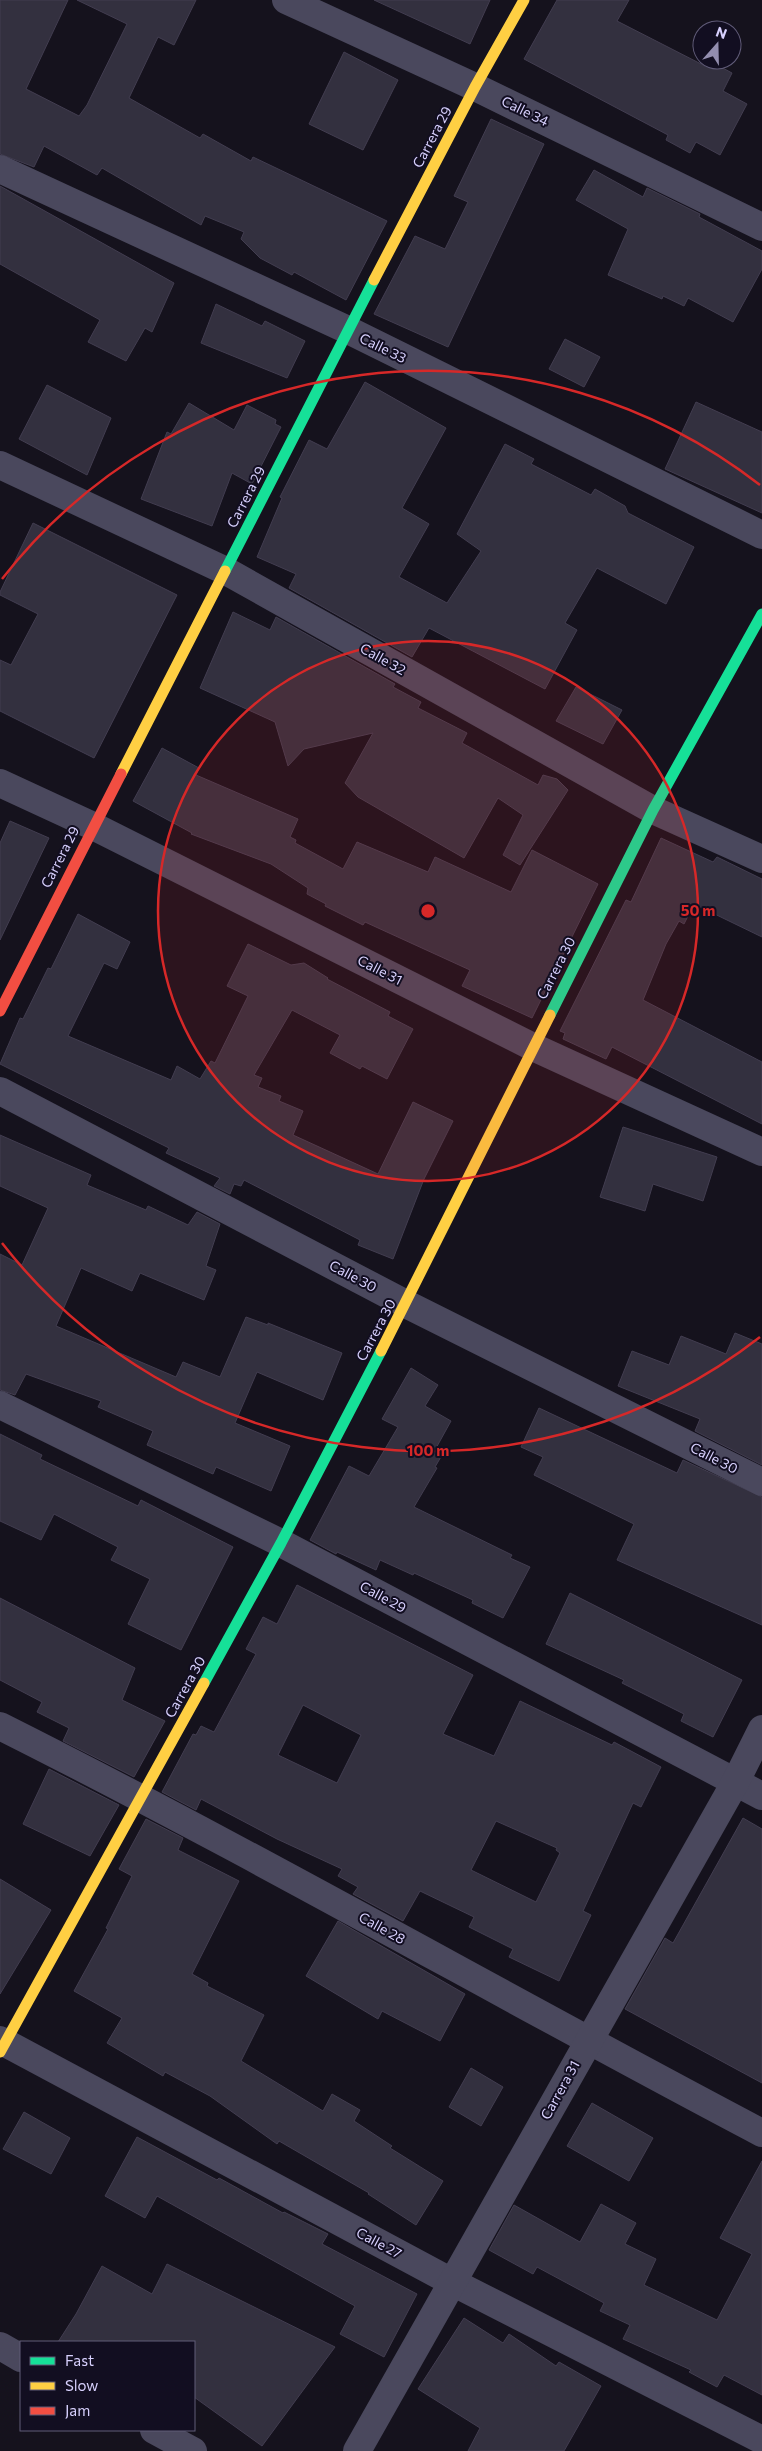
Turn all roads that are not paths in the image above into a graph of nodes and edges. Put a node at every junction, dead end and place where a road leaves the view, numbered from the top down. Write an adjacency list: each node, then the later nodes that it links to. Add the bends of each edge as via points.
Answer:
1 (286, 0): 3 (street, Calle 34)
2 (524, 0): 3 (street, Carrera 29)
3 (475, 87): 5 (street, Calle 34); 6 (street, Carrera 29)
4 (0, 169): 6 (street, Calle 33)
5 (762, 227)
6 (348, 330): 8 (street, Calle 33); 9 (street, Carrera 29)
7 (0, 465): 9 (street, Calle 32)
8 (762, 536)
9 (226, 571): 12 (street, Calle 32); 13 (street, Carrera 29)
10 (762, 614): 12 (street, Carrera 30)
11 (0, 783): 13 (street, Calle 31)
12 (653, 810): 14 (street, Calle 32); 16 (street, Carrera 30)
13 (93, 826): 15 (street, Carrera 29); 16 (street, Calle 31)
14 (762, 860)
15 (0, 1011)
16 (533, 1046): 18 (street, Calle 31); 19 (street, Carrera 30)
17 (0, 1091): 19 (street, Calle 30)
18 (762, 1152)
19 (406, 1304): 21 (street, Calle 30); 22 (street, Carrera 30)
20 (0, 1405): 22 (street, Calle 29)
21 (762, 1482)
22 (281, 1543): 25 (street, Calle 29); 27 (street, Carrera 30)
23 (0, 1726): 27 (street, Calle 28)
24 (762, 1729): 25 (street, Carrera 31)
25 (736, 1781): 26 (street, Calle 29); 28 (street, Carrera 31)
26 (762, 1796)
27 (142, 1797): 28 (street, Calle 28); 29 (street, Carrera 30)
28 (588, 2041): 30 (street, Calle 28); 31 (street, Carrera 31)
29 (2, 2045): 31 (street, Calle 27)
30 (762, 2133)
31 (452, 2282): 35 (street, Calle 27); 37 (street, Carrera 31)
32 (0, 2346): 33 (street)
33 (20, 2357)
34 (156, 2431): 36 (street)
35 (762, 2440)
36 (193, 2451)
37 (357, 2451)

